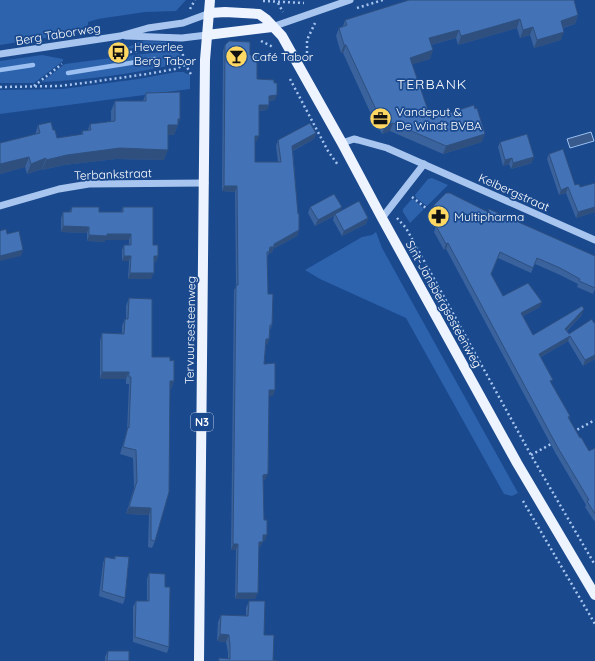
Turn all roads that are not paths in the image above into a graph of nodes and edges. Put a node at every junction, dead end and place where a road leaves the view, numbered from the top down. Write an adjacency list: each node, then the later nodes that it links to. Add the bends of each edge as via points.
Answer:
1 (210, 0): 3 (main road, Tervuursesteenweg / N3)
2 (350, 0): 4 (street)
3 (210, 14): 4 (main road, Sint-Jansbergsesteenweg, via 259,14); 5 (main road, Tervuursesteenweg / N3); 6 (street, Berg Taborweg, via 183,23 148,28)
4 (272, 26): 5 (main road); 8 (main road, Sint-Jansbergsesteenweg, via 282,36)
5 (207, 35): 6 (street, Berg Taborweg, via 182,38); 10 (main road, Tervuursesteenweg / N3)
6 (120, 36): 7 (street, Berg Taborweg)
7 (0, 54)
8 (342, 143): 9 (street, Keibergstraat, via 358,140 387,148); 12 (main road, Sint-Jansbergsesteenweg)
9 (424, 164): 12 (street); 13 (street, Keibergstraat)
10 (205, 183): 11 (street, Terbankstraat, via 89,184 59,188); 15 (main road, Tervuursesteenweg / N3)
11 (0, 206)
12 (382, 218): 14 (main road, Sint-Jansbergsesteenweg, via 517,463)
13 (595, 240)
14 (595, 595)
15 (199, 661)

